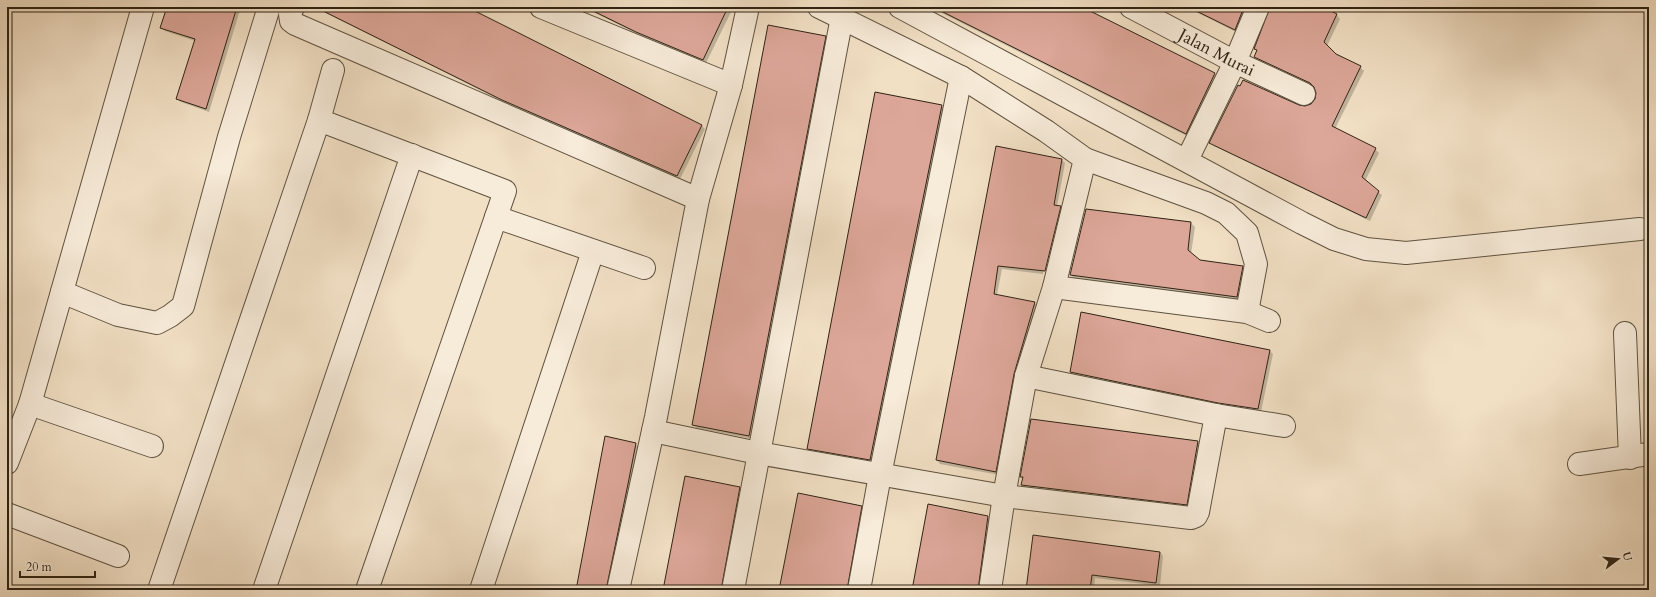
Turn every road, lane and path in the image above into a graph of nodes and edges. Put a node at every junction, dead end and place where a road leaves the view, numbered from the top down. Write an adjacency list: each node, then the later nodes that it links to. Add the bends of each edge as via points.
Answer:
1 (143, 7): 26 (street)
2 (270, 7): 26 (street, via 229,137 183,306 157,323 118,314)
3 (293, 7): 20 (street, via 290,14 291,21 295,24)
4 (541, 7): 14 (street)
5 (748, 7): 14 (street)
6 (819, 7): 10 (street)
7 (900, 7): 19 (street)
8 (1132, 7): 11 (street, Jalan Murai)
9 (1258, 7): 11 (street)
10 (842, 17): 13 (street); 36 (street)
11 (1235, 62): 15 (street, Jalan Murai); 19 (street)
12 (333, 70): 16 (street)
13 (961, 77): 18 (street); 40 (street)
14 (731, 85): 20 (street)
15 (1304, 94)
16 (319, 120): 17 (street); 44 (street)
17 (412, 155): 21 (street, via 504,190); 45 (street)
18 (1085, 159): 25 (street); 27 (street, via 1206,203 1226,214 1247,233 1256,264)
19 (1187, 160): 22 (street, via 1334,239 1366,249 1406,253)
20 (698, 199): 34 (street)
21 (496, 217): 23 (street); 46 (street)
22 (1640, 229)
23 (593, 251): 24 (street); 47 (street)
24 (644, 268)
25 (1054, 287): 27 (street); 30 (street)
26 (62, 292): 31 (street)
27 (1247, 312): 28 (street)
28 (1269, 321)
29 (1625, 333): 37 (street)
30 (1026, 376): 32 (street); 41 (street)
31 (30, 404): 35 (street); 38 (street)
32 (1216, 415): 33 (street); 41 (street, via 1198,512 1191,518)
33 (1284, 426)
34 (653, 431): 36 (street); 48 (street)
35 (152, 446)
36 (758, 453): 40 (street); 49 (street)
37 (1639, 456): 39 (street)
38 (7, 463)
39 (1579, 464)
40 (880, 475): 41 (street); 50 (street)
41 (1004, 496): 51 (street)
42 (7, 514): 43 (street)
43 (118, 556)
44 (159, 590)
45 (264, 590)
46 (367, 590)
47 (481, 590)
48 (618, 590)
49 (733, 590)
50 (859, 590)
51 (990, 590)

